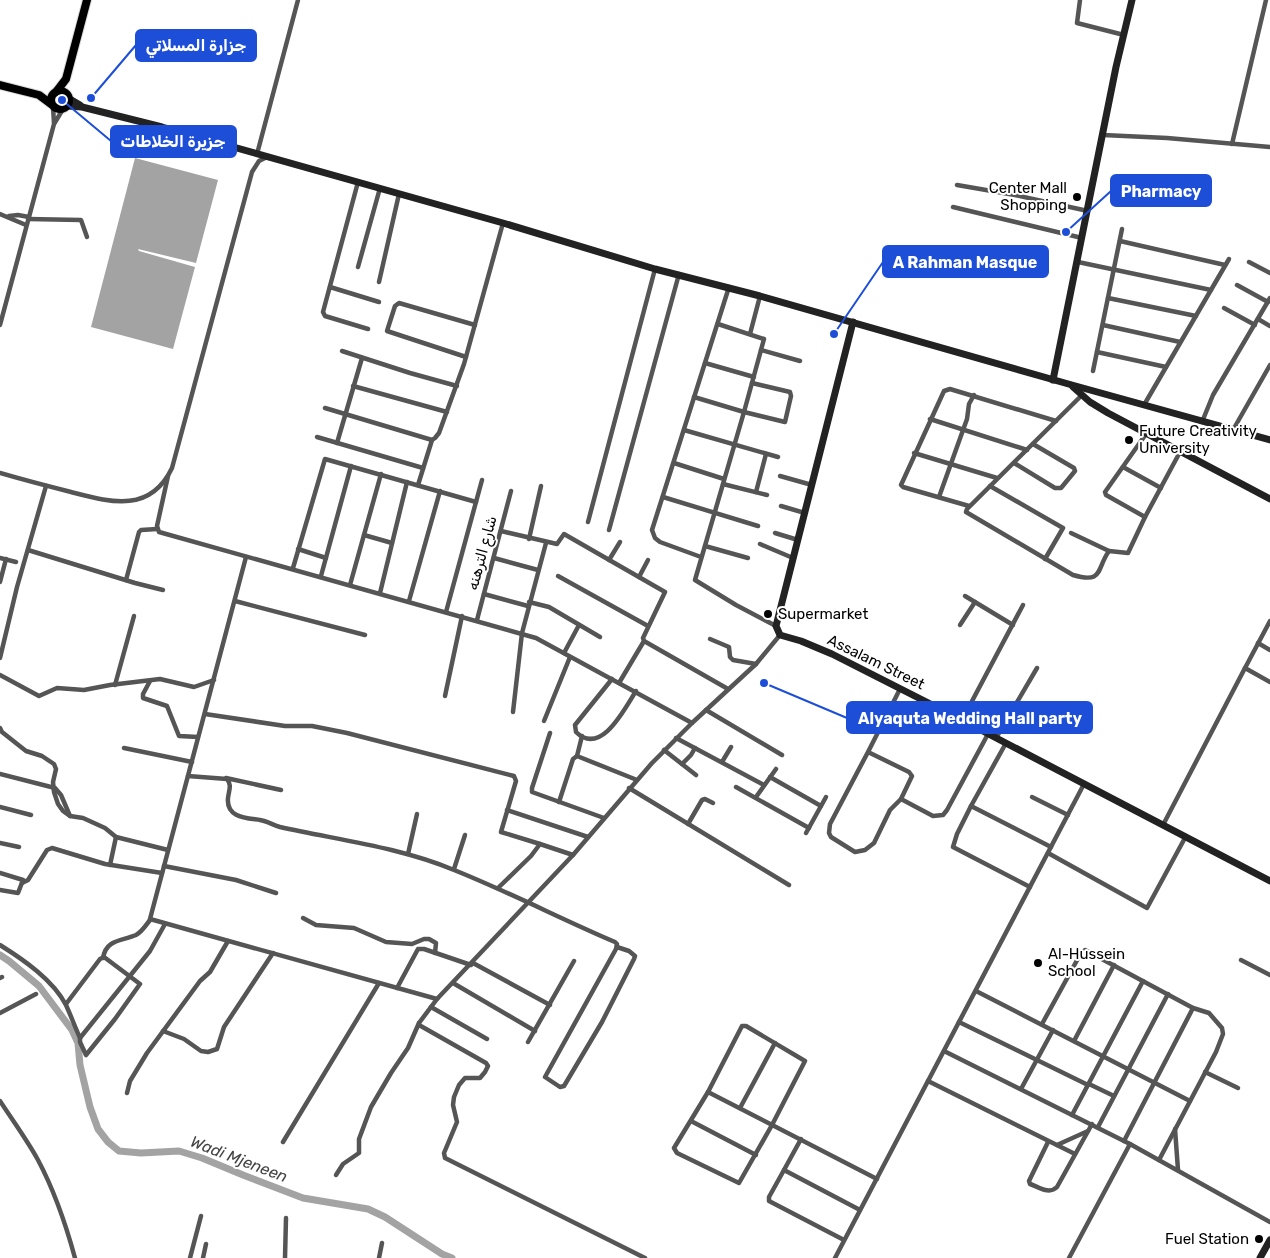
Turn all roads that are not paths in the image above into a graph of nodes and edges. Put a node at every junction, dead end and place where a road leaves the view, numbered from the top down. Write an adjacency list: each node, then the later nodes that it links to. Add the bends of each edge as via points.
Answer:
1 (87, 0): 7 (main road)
2 (298, 0): 17 (street)
3 (1080, 0): 6 (street, via 1077,23)
4 (1132, 0): 6 (main road)
5 (1266, 0): 15 (street)
6 (1124, 35): 14 (main road)
7 (66, 79): 9 (main road); 11 (main road)
8 (0, 85): 10 (main road)
9 (55, 93): 10 (main road); 11 (main road, via 61,92); 12 (main road)
10 (39, 95): 12 (main road)
11 (66, 102): 12 (main road, via 56,109); 13 (street); 17 (main road)
12 (52, 105): 13 (street)
13 (54, 124): 27 (street)
14 (1103, 135): 15 (street); 24 (main road)
15 (1232, 144): 16 (street)
16 (1270, 147)
17 (257, 154): 18 (main road)
18 (268, 157): 19 (main road); 115 (street, via 259,161 252,172)
19 (358, 182): 21 (main road); 45 (street)
20 (957, 185): 24 (street)
21 (380, 188): 22 (main road); 38 (street)
22 (399, 194): 28 (main road); 43 (street)
23 (953, 207): 32 (street)
24 (1088, 211): 32 (main road)
25 (0, 214): 26 (street)
26 (8, 216): 27 (street); 29 (street)
27 (28, 218): 29 (street); 31 (street, via 82,220)
28 (503, 223): 39 (main road); 58 (street)
29 (26, 225): 57 (street)
30 (1122, 229): 33 (street)
31 (87, 237)
32 (1082, 238): 35 (main road)
33 (1120, 242): 37 (street); 40 (street)
34 (1228, 259): 37 (street)
35 (1078, 262): 40 (street); 76 (main road)
36 (1249, 262): 41 (street)
37 (1225, 265): 47 (street)
38 (358, 267)
39 (655, 269): 42 (main road); 140 (street)
40 (1114, 270): 47 (street); 49 (street)
41 (1270, 273)
42 (679, 274): 46 (main road); 143 (street)
43 (379, 282)
44 (1237, 285): 50 (street)
45 (330, 287): 51 (street); 62 (street, via 323,315)
46 (729, 287): 48 (main road); 56 (street)
47 (1210, 290): 53 (street)
48 (760, 296): 55 (main road); 63 (street)
49 (1108, 298): 53 (street); 59 (street)
50 (1269, 300): 54 (street)
51 (379, 302)
52 (1224, 308): 60 (street)
53 (1196, 316): 64 (street)
54 (1258, 319): 60 (street); 61 (street)
55 (853, 322): 76 (main road); 122 (main road)
56 (718, 324): 63 (street); 71 (street)
57 (0, 325)
58 (476, 325): 68 (street); 68 (street, via 397,303 387,331)
59 (1103, 325): 64 (street); 67 (street)
60 (1255, 326): 91 (street, via 1214,395)
61 (1270, 326)
62 (368, 329)
63 (750, 334): 65 (street, via 764,338)
64 (1180, 342): 73 (street)
65 (761, 350): 70 (street); 75 (street)
66 (342, 351): 69 (street)
67 (1097, 352): 73 (street); 74 (street)
68 (466, 357): 80 (street)
69 (362, 358): 79 (street); 80 (street)
70 (800, 361)
71 (705, 363): 75 (street); 83 (street)
72 (1270, 364): 94 (street)
73 (1166, 367): 84 (street)
74 (1093, 371)
75 (754, 377): 77 (street)
76 (1054, 380): 78 (main road)
77 (752, 383): 87 (street); 87 (street, via 790,392 785,421)
78 (1072, 385): 82 (main road); 84 (main road)
79 (353, 386): 86 (street); 88 (street)
80 (457, 386): 86 (street)
81 (974, 395): 89 (street, via 945,390); 90 (street); 93 (street)
82 (1082, 395): 90 (street); 95 (main road)
83 (694, 397): 87 (street); 92 (street)
84 (1144, 405): 91 (main road)
85 (325, 408): 88 (street)
86 (447, 412): 97 (street, via 439,433)
87 (744, 412): 101 (street)
88 (345, 414): 97 (street); 99 (street)
89 (930, 420): 93 (street); 104 (street)
90 (1056, 421): 100 (street)
91 (1202, 422): 94 (main road)
92 (684, 430): 101 (street); 108 (street)
93 (963, 430): 102 (street); 109 (street)
94 (1233, 430): 98 (main road)
95 (1146, 434): 103 (main road); 111 (street)
96 (317, 437): 99 (street)
97 (432, 440): 112 (street)
98 (1270, 440)
99 (337, 443): 112 (street)
100 (1033, 444): 102 (street); 107 (street, via 1074,468 1061,488 1055,488)
101 (734, 446): 105 (street); 119 (street)
102 (1026, 450): 107 (street)
103 (1180, 452): 126 (street); 133 (main road)
104 (914, 453): 109 (street); 132 (street, via 900,485)
105 (766, 454): 106 (street); 129 (street)
106 (778, 457)
107 (1014, 462): 117 (street)
108 (674, 463): 119 (street); 131 (street)
109 (951, 464): 117 (street); 132 (street)
110 (351, 466): 114 (street); 156 (street, via 325,459); 161 (street)
111 (1123, 466): 126 (street); 139 (street, via 1105,494)
112 (423, 468): 121 (street)
113 (0, 474): 123 (street)
114 (381, 474): 120 (street); 147 (street)
115 (168, 476): 123 (street, via 149,494 119,503); 142 (street)
116 (780, 476): 122 (street)
117 (998, 478): 125 (street)
118 (482, 480): 134 (street)
119 (724, 481): 129 (street); 137 (street)
120 (407, 482): 121 (street); 151 (street)
121 (418, 485): 127 (street)
122 (812, 485): 138 (main road)
123 (46, 486): 155 (street)
124 (541, 486): 148 (street)
125 (990, 486): 136 (street); 165 (street, via 1063,528)
126 (1161, 488): 139 (street)
127 (440, 491): 134 (street); 183 (street)
128 (511, 491): 144 (street, شارع الترهنه)
129 (756, 492): 130 (street)
130 (767, 495)
131 (663, 497): 137 (street); 159 (street, via 652,530 655,538)
132 (939, 498): 136 (street)
133 (1270, 499)
134 (476, 502): 187 (street)
135 (781, 506): 138 (street)
136 (969, 506): 165 (street, via 967,514)
137 (714, 513): 141 (street); 154 (street)
138 (805, 513): 149 (main road)
139 (1145, 516): 157 (street, via 1128,553)
140 (588, 522)
141 (758, 526)
142 (157, 529): 158 (street); 175 (street, via 139,532)
143 (609, 530)
144 (501, 531): 148 (street); 162 (street, شارع الترهنه)
145 (1071, 533): 157 (street)
146 (775, 534): 149 (street)
147 (364, 535): 151 (street); 177 (street)
148 (529, 538): 152 (street)
149 (798, 540): 164 (main road)
150 (620, 542): 167 (street)
151 (392, 543): 179 (street)
152 (546, 543): 167 (street, via 559,544 564,534); 171 (street)
153 (760, 544): 164 (street)
154 (705, 546): 159 (street); 163 (street)
155 (28, 550): 175 (street); 207 (street)
156 (298, 550): 161 (street); 170 (street)
157 (1109, 551): 165 (street, via 1093,578 1073,575)
158 (246, 557): 170 (street); 182 (street)
159 (702, 557): 196 (street, via 695,580)
160 (0, 558): 166 (street)
161 (326, 558): 172 (street)
162 (494, 558): 171 (street); 180 (street, شارع الترهنه)
163 (748, 558)
164 (793, 558): 196 (main road)
165 (1045, 559)
166 (6, 560): 169 (street); 176 (street)
167 (609, 560): 174 (street)
168 (648, 560): 174 (street)
169 (16, 562)
170 (293, 568): 172 (street)
171 (538, 570): 185 (street)
172 (320, 576): 177 (street)
173 (558, 576): 195 (street)
174 (639, 577): 195 (street, via 665,592)
175 (126, 580): 178 (street)
176 (0, 582)
177 (350, 585): 179 (street)
178 (163, 590)
179 (380, 593): 183 (street)
180 (484, 594): 185 (street); 190 (street, شارع الترهنه)
181 (965, 596): 184 (street)
182 (235, 601): 198 (street); 213 (street)
183 (409, 601): 187 (street)
184 (975, 602): 193 (street); 194 (street)
185 (528, 604): 192 (street, via 549,607); 197 (street)
186 (1023, 605): 194 (street)
187 (446, 612): 189 (street)
188 (134, 616): 217 (street)
189 (462, 616): 190 (street); 221 (street)
190 (476, 620): 197 (street)
191 (1270, 622): 203 (street)
192 (580, 625): 200 (street); 205 (street)
193 (960, 625)
194 (1013, 625): 225 (street)
195 (648, 626): 202 (street)
196 (776, 626): 199 (main road)
197 (522, 633): 205 (street); 223 (street)
198 (365, 635)
199 (780, 635): 208 (street); 218 (main road, Assalam Street, via 822,650)
200 (600, 637)
201 (710, 639): 208 (street, via 729,647 733,660)
202 (644, 641): 216 (street); 219 (street)
203 (1258, 643): 204 (street); 210 (street)
204 (1270, 650)
205 (564, 653): 206 (street)
206 (570, 657): 212 (street); 226 (street)
207 (0, 658)
208 (756, 664): 219 (street)
209 (1037, 668): 234 (street)
210 (1245, 668): 215 (street); 274 (street)
211 (0, 675): 217 (street, via 39,696 57,688 84,690)
212 (612, 679): 216 (street); 231 (street, via 575,725 576,732)
213 (214, 680): 214 (street, via 194,687 160,679); 224 (street)
214 (150, 681): 217 (street); 232 (street, via 144,698 167,706 179,736)
215 (1270, 682)
216 (619, 683): 220 (street)
217 (115, 685)
218 (900, 689): 225 (main road, Assalam Street); 240 (street)
219 (728, 690): 222 (street)
220 (636, 691): 227 (street); 231 (street, via 604,735)
221 (445, 696)
222 (706, 710): 227 (street); 242 (street)
223 (513, 712)
224 (205, 714): 232 (street); 268 (street, via 347,733 514,776 516,781)
225 (962, 720): 230 (main road, Assalam Street)
226 (544, 721)
227 (692, 723): 233 (street)
228 (0, 728): 255 (street, via 26,751 54,764)
229 (550, 733): 263 (street, via 532,791)
230 (988, 734): 234 (main road, Assalam Street); 262 (street, via 943,815 933,816)
231 (582, 736): 241 (street)
232 (198, 737): 243 (street)
233 (676, 738): 238 (street); 239 (street)
234 (996, 738): 235 (main road, Assalam Street)
235 (1006, 743): 253 (main road, Assalam Street); 266 (street)
236 (732, 747): 244 (street)
237 (124, 748): 243 (street)
238 (695, 748): 244 (street); 245 (street)
239 (664, 750): 245 (street); 252 (street)
240 (868, 752): 262 (street, via 911,773); 262 (street, via 832,818 828,829 831,836 852,851 865,850 874,843 890,810)
241 (577, 756): 252 (street); 263 (street)
242 (782, 756)
243 (192, 762): 249 (street)
244 (722, 762): 254 (street)
245 (682, 764): 248 (street)
246 (776, 769): 250 (street)
247 (0, 774): 255 (street)
248 (696, 775)
249 (188, 776): 251 (street); 283 (street)
250 (770, 777): 254 (street); 265 (street)
251 (224, 778): 258 (street); 284 (street, via 230,785 229,807 239,817)
252 (637, 780): 257 (street)
253 (1084, 784): 271 (street); 274 (main road, Assalam Street)
254 (764, 785): 259 (street)
255 (53, 787): 277 (street, via 60,808 70,816 105,828)
256 (736, 787): 259 (street)
257 (629, 788): 272 (street); 273 (street)
258 (281, 790)
259 (756, 797): 265 (street, via 807,830)
260 (1032, 797): 271 (street)
261 (826, 798): 265 (street)
262 (900, 799)
263 (559, 802): 272 (street)
264 (713, 803): 273 (street, via 702,800)
265 (821, 806)
266 (971, 806): 282 (street); 295 (street, via 953,847)
267 (0, 807): 270 (street)
268 (508, 810): 278 (street); 280 (street, via 501,832)
269 (417, 814): 284 (street)
270 (32, 815)
271 (1068, 815): 282 (street)
272 (604, 818): 278 (street)
273 (688, 824): 294 (street)
274 (1163, 825): 276 (main road, Assalam Street)
275 (466, 836): 289 (street)
276 (1186, 836): 285 (street, via 1147,908); 292 (main road, Assalam Street)
277 (116, 837): 283 (street); 287 (street)
278 (588, 837): 286 (street)
279 (0, 843): 281 (street)
280 (540, 844): 286 (street); 296 (street)
281 (19, 847)
282 (1051, 847): 285 (street)
283 (168, 850): 288 (street)
284 (408, 854): 289 (street)
285 (1048, 854): 295 (street)
286 (573, 855): 299 (street)
287 (110, 865): 291 (street); 293 (street, via 52,848 47,850 28,880)
288 (164, 866): 291 (street); 298 (street, via 236,880)
289 (454, 869): 296 (street)
290 (0, 873): 293 (street, via 22,878)
291 (162, 873): 301 (street)
292 (1270, 881)
293 (22, 883): 297 (street, via 18,893)
294 (789, 885)
295 (1030, 887): 319 (street)
296 (498, 888): 299 (street)
297 (0, 890)
298 (276, 893)
299 (529, 903): 305 (street, via 615,942); 311 (street)
300 (303, 918): 307 (street, via 316,925 360,930 386,942 412,944 429,939 436,943)
301 (150, 920): 302 (street); 308 (street, via 139,933 110,944)
302 (166, 924): 303 (street); 314 (street, via 150,951)
303 (228, 941): 306 (street); 332 (street, via 210,972)
304 (0, 945): 323 (street, via 43,978)
305 (617, 947): 305 (street, via 545,1077 560,1087 564,1086 602,1022 634,959 633,953)
306 (273, 953): 316 (street); 332 (street, via 224,1028 217,1049 203,1051 184,1038)
307 (435, 953): 311 (street); 318 (street, via 418,949)
308 (103, 958): 314 (street); 323 (street)
309 (1241, 960): 313 (street)
310 (574, 961): 324 (street)
311 (472, 964): 317 (street); 324 (street)
312 (1114, 965): 315 (street); 330 (street, via 1082,951); 336 (street)
313 (1270, 974)
314 (129, 976): 334 (street); 334 (street, via 140,987 86,1055)
315 (1143, 981): 321 (street); 340 (street)
316 (379, 983): 318 (street); 364 (street)
317 (453, 983): 322 (street); 333 (street)
318 (398, 988): 322 (street)
319 (976, 991): 328 (street); 330 (street)
320 (36, 994): 327 (street)
321 (1168, 994): 326 (street); 342 (street)
322 (437, 999): 325 (street)
323 (66, 1004): 334 (street)
324 (550, 1004): 333 (street)
325 (432, 1007): 329 (street); 335 (street)
326 (1193, 1008): 343 (street, via 1209,1012 1223,1031); 345 (street)
327 (0, 1013)
328 (959, 1022): 339 (street); 341 (street)
329 (419, 1023): 373 (street, via 408,1048 371,1107 359,1139 359,1153 343,1164); 388 (street, via 487,1064 486,1072 480,1078 465,1078 457,1088 453,1105 457,1122 444,1153 445,1158)
330 (1042, 1024): 331 (street)
331 (1053, 1030): 336 (street); 341 (street)
332 (163, 1031): 350 (street, via 130,1081)
333 (534, 1031): 337 (street)
334 (80, 1038)
335 (488, 1039)
336 (1074, 1041): 340 (street)
337 (528, 1042)
338 (775, 1043): 349 (street, via 742,1026); 354 (street); 358 (street, via 805,1061)
339 (944, 1051): 344 (street); 348 (street)
340 (1104, 1057): 342 (street); 346 (street)
341 (1037, 1060): 346 (street); 348 (street)
342 (1129, 1069): 345 (street); 351 (street)
343 (1205, 1072): 347 (street); 353 (street)
344 (928, 1081): 365 (street); 374 (street)
345 (1154, 1083): 353 (street); 363 (street)
346 (1088, 1084): 351 (street); 355 (street)
347 (1238, 1088)
348 (1021, 1089): 355 (street)
349 (708, 1092): 354 (street); 356 (street)
350 (127, 1094)
351 (1114, 1096): 359 (street)
352 (0, 1101): 383 (street, via 45,1175)
353 (1190, 1101): 360 (street)
354 (740, 1108): 358 (street)
355 (1072, 1115): 357 (street)
356 (691, 1121): 369 (street); 369 (street, via 674,1148 677,1153 739,1183)
357 (1092, 1124): 359 (street); 361 (street)
358 (772, 1125): 362 (street); 369 (street)
359 (1098, 1127): 363 (street)
360 (1175, 1129): 370 (street); 372 (street)
361 (1088, 1132): 367 (street); 368 (street)
362 (801, 1139): 371 (street); 374 (street)
363 (1124, 1141): 366 (street)
364 (283, 1142)
365 (1048, 1142): 367 (street); 368 (street, via 1030,1184 1055,1190)
366 (1130, 1144): 370 (street); 390 (street)
367 (1057, 1146): 368 (street)
368 (1075, 1154)
369 (756, 1155)
370 (1159, 1160): 372 (street)
371 (784, 1170): 375 (street); 379 (street, via 769,1200)
372 (1178, 1170): 378 (street)
373 (336, 1175)
374 (877, 1179): 375 (street)
375 (860, 1210): 379 (street)
376 (201, 1216): 384 (street)
377 (286, 1218): 386 (street)
378 (1270, 1222)
379 (844, 1240): 389 (street)
380 (1270, 1240): 391 (main road)
381 (206, 1244): 385 (street)
382 (382, 1244): 387 (street)
383 (75, 1258)
384 (190, 1258)
385 (203, 1258)
386 (285, 1258)
387 (379, 1258)
388 (645, 1258)
389 (835, 1258)
390 (1069, 1258)
391 (1260, 1258)

